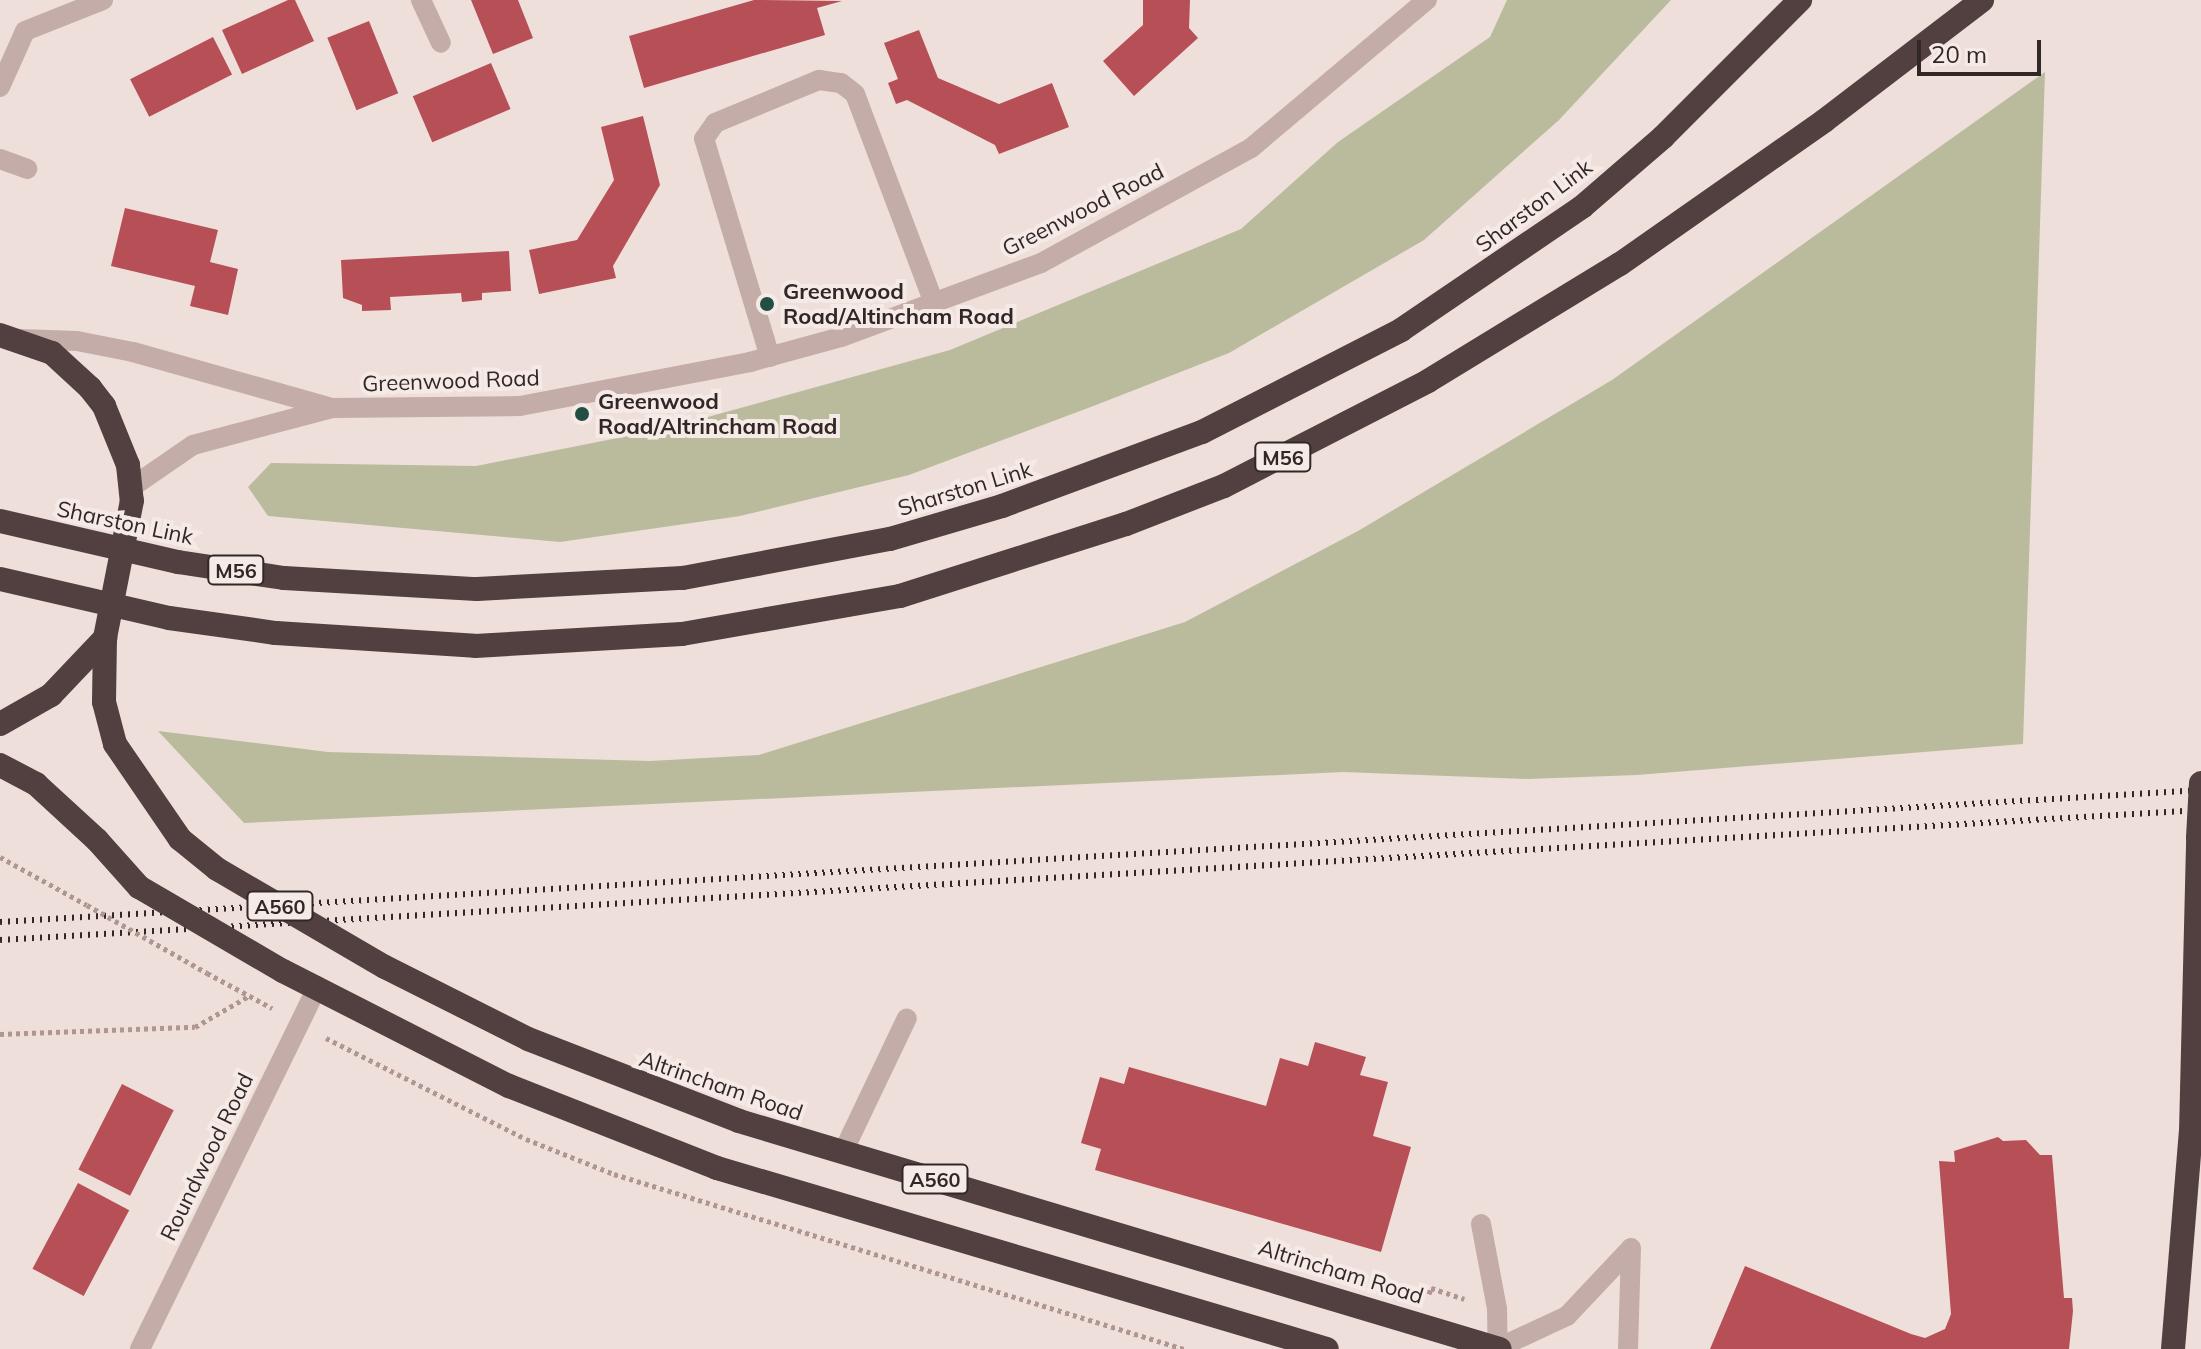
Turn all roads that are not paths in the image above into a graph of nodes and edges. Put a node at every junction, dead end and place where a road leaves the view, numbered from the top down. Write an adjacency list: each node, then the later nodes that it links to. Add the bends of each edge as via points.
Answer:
1 (103, 0): 7 (street, via 25,31)
2 (421, 0): 6 (street)
3 (1427, 0): 10 (street, Greenwood Road, via 1251,148 1041,263)
4 (1800, 0): 15 (highway, Sharston Link / M56, via 1683,118 1582,207 1401,330 1202,432 1002,506 904,535 799,560 683,578 477,589 284,578 178,562)
5 (1982, 0): 16 (highway, M56, via 1824,121 1620,264 1428,381 1224,486 1112,529 900,596 682,634 475,646 276,633 169,618)
6 (441, 43)
7 (0, 87)
8 (0, 159): 9 (street)
9 (27, 169)
10 (934, 303): 12 (street, Greenwood Road); 12 (street, via 855,94 841,83 819,80 715,123 704,139)
11 (10, 337): 13 (street, Greenwood Road, via 77,341 133,352); 14 (highway, A560, via 75,369 97,397 118,439)
12 (770, 357): 13 (street, Greenwood Road, via 649,386 520,406)
13 (332, 408): 14 (street, Greenwood Road, via 193,445)
14 (132, 494): 17 (highway, A560, bridge)
15 (0, 521)
16 (0, 579)
17 (105, 638): 18 (highway, via 51,695); 23 (highway, Altrincham Road / A560, bridge, via 104,702 115,744 180,839 217,869 385,967 625,1081)
18 (0, 724)
19 (0, 765): 21 (highway, A560, bridge, via 36,784 139,887)
20 (2201, 783): 25 (highway, bridge, via 2191,1132)
21 (318, 986): 27 (street, Roundwood Road); 28 (highway, A560, via 509,1086 717,1168)
22 (907, 1018): 23 (street)
23 (843, 1152): 26 (highway, Altrincham Road / A560)
24 (1481, 1224): 26 (street)
25 (2173, 1345)
26 (1499, 1348): 29 (street, via 1567,1316 1631,1248)
27 (140, 1349)
28 (1327, 1349)
29 (1628, 1349)

